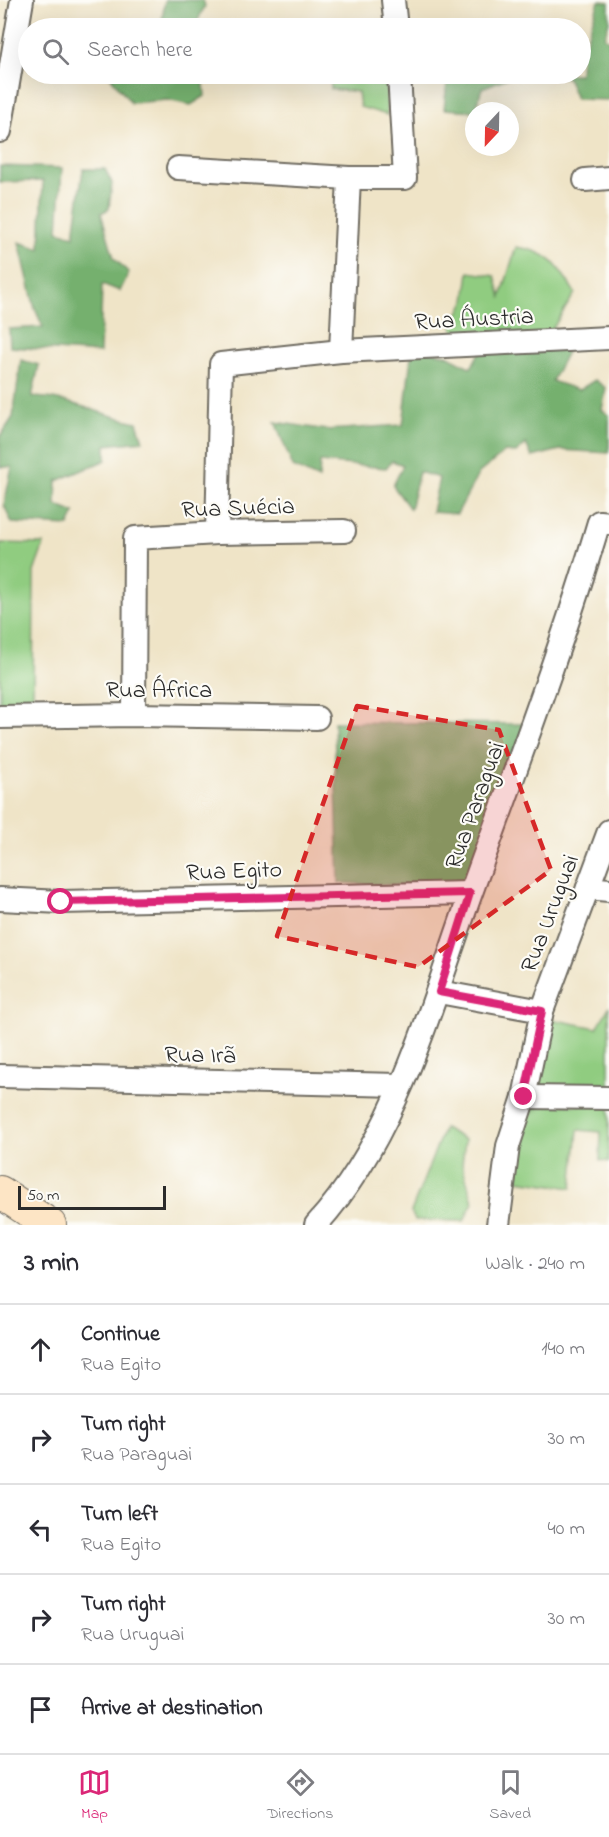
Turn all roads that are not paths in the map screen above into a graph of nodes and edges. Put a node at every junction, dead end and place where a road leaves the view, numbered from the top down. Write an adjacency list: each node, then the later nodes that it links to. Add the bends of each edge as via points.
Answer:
1 (22, 0): 3 (street)
2 (393, 0): 4 (street)
3 (19, 18)
4 (395, 18)
5 (18, 24): 7 (street)
6 (400, 84): 9 (street, via 405,178)
7 (0, 131)
8 (178, 168): 9 (street)
9 (349, 178): 13 (street)
10 (609, 178): 11 (street)
11 (585, 180)
12 (609, 338): 13 (street, Rua Áustria)
13 (341, 351): 16 (street, Rua Áustria, via 221,364)
14 (604, 522): 22 (street, Rua Paraguai)
15 (344, 531): 16 (street, Rua Suécia)
16 (218, 532): 17 (street, Rua Suécia, via 135,538)
17 (134, 715): 18 (street, Rua África); 19 (street, Rua África)
18 (0, 717)
19 (317, 718)
20 (609, 831): 21 (street, Rua Uruguai)
21 (598, 889): 25 (street, Rua Uruguai)
22 (470, 893): 23 (street, Rua Egito, via 61,902); 24 (street, Rua Paraguai)
23 (0, 899)
24 (439, 992): 25 (street); 27 (street, Rua Paraguai)
25 (542, 1011): 28 (street, Rua Uruguai)
26 (0, 1076): 27 (street, Rua Irã)
27 (399, 1085): 32 (street, Rua Paraguai, via 357,1175)
28 (524, 1097): 29 (street); 33 (street, Rua Uruguai, via 508,1146)
29 (609, 1098)
30 (0, 1192): 31 (main road)
31 (50, 1225)
32 (316, 1225)
33 (498, 1225)

